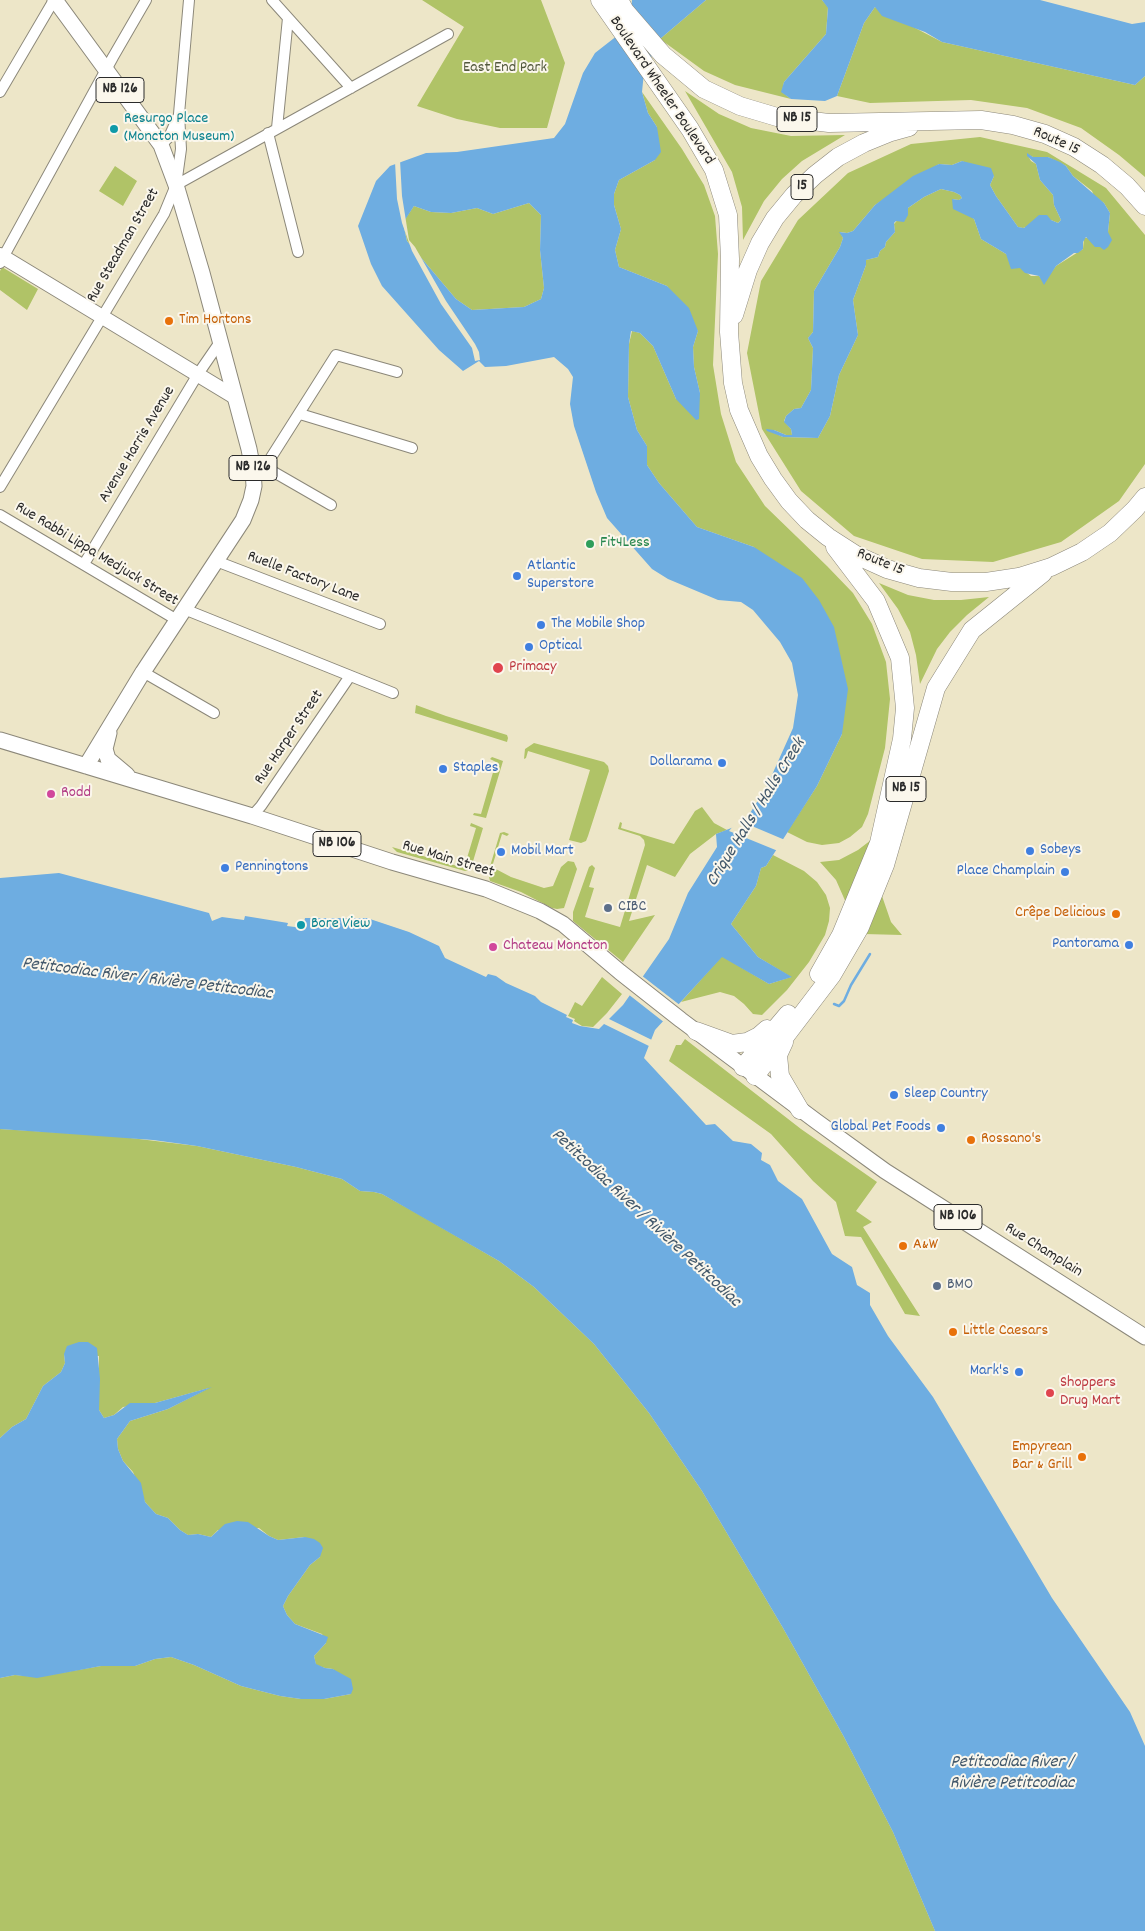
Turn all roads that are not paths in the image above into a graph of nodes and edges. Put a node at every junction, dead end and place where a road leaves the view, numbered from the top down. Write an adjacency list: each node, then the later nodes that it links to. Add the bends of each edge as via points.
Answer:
1 (55, 0): 9 (main road, NB 126); 11 (street)
2 (146, 0): 9 (street)
3 (189, 0): 12 (street)
4 (272, 0): 7 (street)
5 (600, 0): 6 (highway, Boulevard Wheeler Boulevard / NB 15)
6 (620, 11): 13 (highway, Boulevard Wheeler Boulevard / NB 15, via 663,55 704,89 740,106 777,117 829,123); 21 (highway, Boulevard Wheeler Boulevard / NB 15, via 651,73 714,170 728,215)
7 (288, 18): 10 (street); 14 (street)
8 (448, 34): 10 (street, Rue Steadman Street)
9 (106, 70): 15 (main road, NB 126); 19 (street)
10 (351, 88): 14 (street, Rue Steadman Street)
11 (0, 92)
12 (179, 114): 15 (street, via 169,137); 16 (street)
13 (949, 120): 17 (highway, Route 15 / NB 15, via 1013,125 1074,147 1102,165); 21 (highway, 15, via 900,129 864,143 815,175 787,203 760,243)
14 (272, 131): 16 (street, Rue Steadman Street); 18 (street)
15 (161, 145): 16 (main road, NB 126)
16 (176, 184): 20 (street, Rue Steadman Street, via 164,214); 22 (main road, NB 126)
17 (1145, 206)
18 (298, 252)
19 (1, 259): 20 (main road)
20 (101, 316): 24 (main road); 29 (street, Rue Steadman Street)
21 (728, 332): 33 (highway, Route 15 / NB 15, via 739,410 759,456 789,501)
22 (220, 342): 24 (street, Avenue Harris Avenue); 25 (main road, NB 126)
23 (397, 372): 26 (street, via 336,355)
24 (198, 374): 25 (main road); 35 (street, Avenue Harris Avenue)
25 (233, 396): 28 (main road, NB 126)
26 (300, 414): 27 (street); 28 (street)
27 (412, 448)
28 (259, 468): 31 (street); 34 (main road, NB 126, via 243,520)
29 (0, 486)
30 (1145, 497): 36 (highway, Route 15 / NB 15, via 1110,532 1082,552)
31 (331, 505)
32 (0, 516): 35 (street, Rue Rabbi Lippa Medjuck Street)
33 (828, 537): 36 (highway, Route 15 / NB 15, via 887,569 919,578 986,582 1019,577); 48 (highway, NB 15, via 876,601 900,658 906,708 878,843 841,934 824,966)
34 (216, 561): 37 (main road, NB 126); 38 (street, Ruelle Factory Lane)
35 (84, 564): 37 (street, Rue Rabbi Lippa Medjuck Street)
36 (1051, 567): 50 (highway, NB 15, via 972,630 936,688 885,865 860,927 832,975)
37 (181, 615): 39 (main road, NB 126); 40 (street, Rue Rabbi Lippa Medjuck Street)
38 (380, 624)
39 (143, 672): 42 (street); 43 (main road, NB 126)
40 (350, 676): 41 (street, Rue Rabbi Lippa Medjuck Street); 47 (street, Rue Harper Street)
41 (393, 693)
42 (214, 713)
43 (112, 721): 45 (main road, NB 126); 46 (main road, via 105,748 108,759)
44 (0, 740): 45 (main road, NB 106)
45 (86, 766): 46 (main road, Rue Main Street / NB 106)
46 (133, 780): 47 (main road, Rue Main Street / NB 106)
47 (252, 816): 49 (main road, Rue Main Street / NB 106, via 486,889 540,910 563,924)
48 (801, 998): 49 (highway, via 759,1036 747,1042 732,1044); 51 (highway, NB 15)
49 (696, 1031): 51 (main road, Rue Main Street / NB 106)
50 (787, 1033): 51 (highway, NB 15); 52 (highway, via 778,1055 780,1076)
51 (749, 1071): 52 (main road, NB 106)
52 (800, 1110): 53 (main road, Rue Champlain / NB 106, via 885,1171)
53 (1145, 1337)

